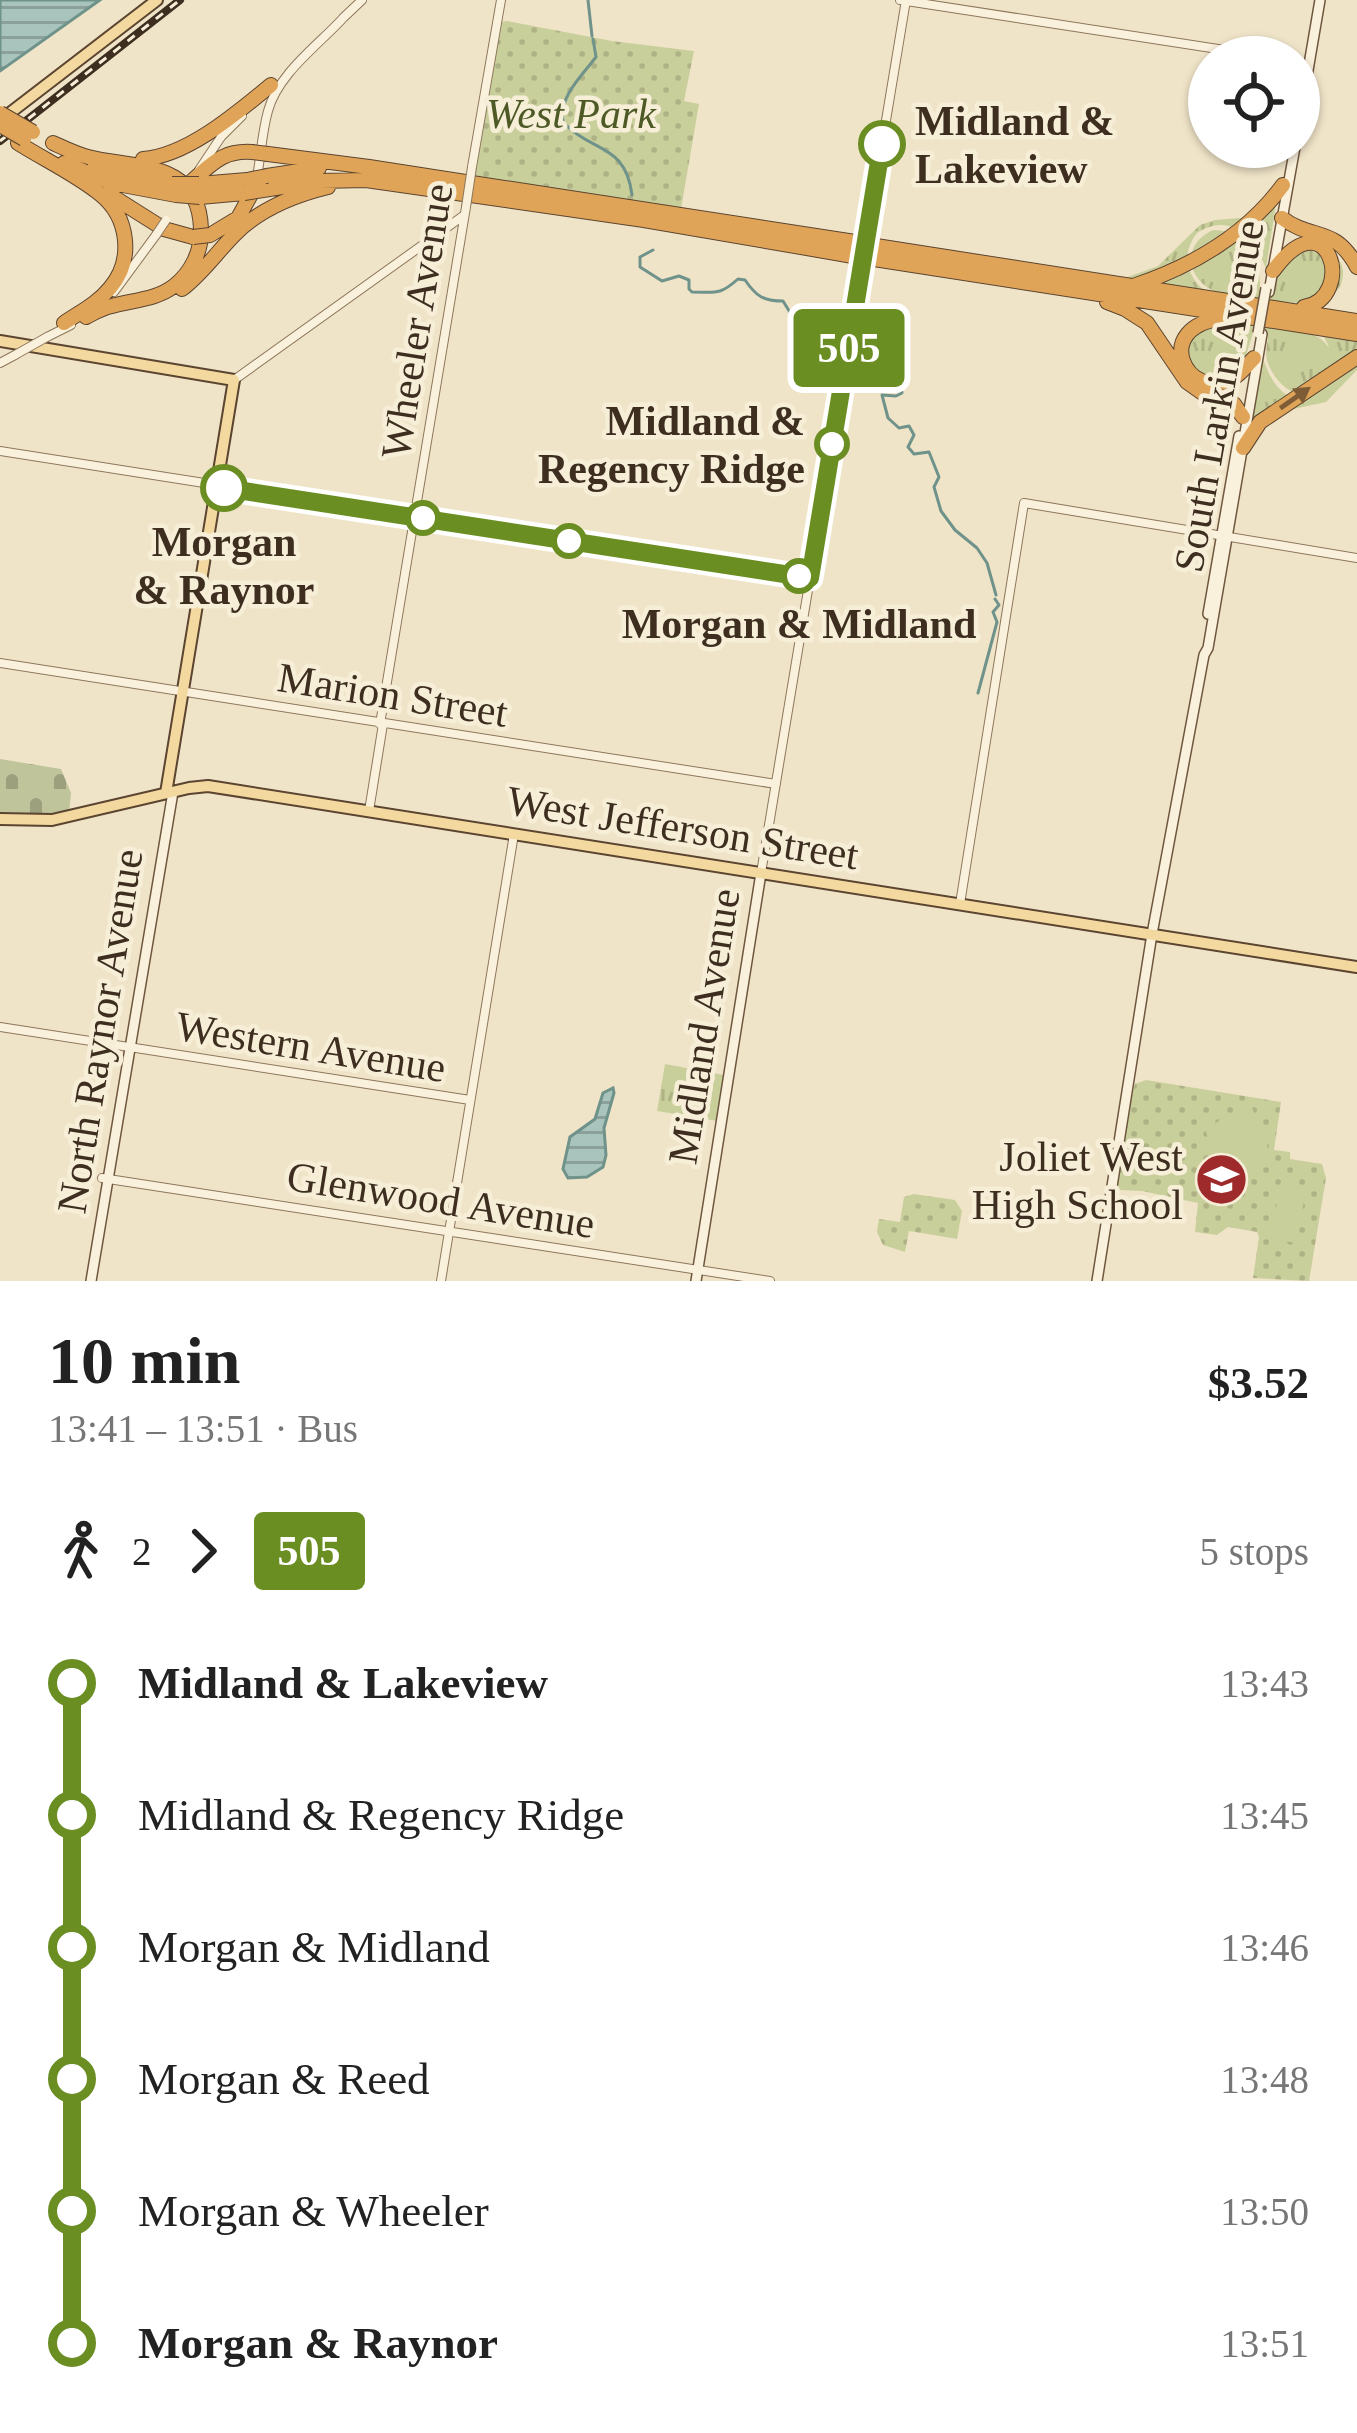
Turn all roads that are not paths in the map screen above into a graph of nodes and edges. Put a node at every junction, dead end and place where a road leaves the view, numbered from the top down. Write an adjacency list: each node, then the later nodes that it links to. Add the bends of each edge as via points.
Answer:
1 (157, 0): 10 (main road)
2 (362, 0): 6 (street)
3 (501, 0): 23 (street, Wheeler Avenue, bridge)
4 (904, 0): 8 (street); 55 (street, Midland Avenue)
5 (1317, 0): 7 (main road)
6 (345, 16): 9 (street); 17 (street, via 273,98)
7 (1309, 36)
8 (1188, 44)
9 (272, 85): 13 (highway, via 177,151); 20 (street, via 221,137)
10 (0, 122): 11 (highway, bridge)
11 (25, 138): 12 (highway); 19 (highway); 22 (highway, via 112,183)
12 (53, 143): 13 (highway); 22 (highway)
13 (102, 160): 35 (highway, via 175,178 193,200 201,232 194,262 176,285)
14 (342, 165): 17 (highway); 20 (highway, via 233,152 218,158); 25 (highway)
15 (1287, 168): 18 (main road, South Larkin Avenue)
16 (1289, 168): 24 (main road, South Larkin Avenue)
17 (255, 185): 19 (highway, bridge, via 238,218 193,237); 20 (highway); 21 (highway, via 366,180); 32 (street, via 244,214)
18 (1283, 185): 24 (main road, South Larkin Avenue); 29 (highway, via 1218,245)
19 (90, 187): 37 (highway, via 114,207 125,253 112,287)
20 (197, 187): 22 (highway, bridge); 22 (street, bridge)
21 (427, 190): 25 (highway); 32 (highway, via 351,185 292,198 240,230)
22 (174, 196): 37 (street, bridge, via 166,220 112,293)
23 (465, 211): 45 (street); 52 (street, Wheeler Avenue)
24 (1279, 227): 27 (highway, via 1319,232); 28 (main road, South Larkin Avenue); 31 (main road, South Larkin Avenue)
25 (854, 249): 26 (highway, bridge)
26 (875, 252): 29 (highway); 30 (highway)
27 (1357, 267)
28 (1273, 271): 31 (main road, South Larkin Avenue); 33 (highway, via 1305,243 1330,247 1345,264 1338,295)
29 (1134, 286): 33 (highway)
30 (1062, 288): 34 (highway); 47 (highway, via 1141,317 1186,382)
31 (1268, 290): 38 (main road, South Larkin Avenue, bridge)
32 (178, 292): 35 (street)
33 (1290, 310): 36 (highway)
34 (1242, 316): 39 (highway); 44 (highway, via 1195,326 1181,358 1191,375 1214,383)
35 (86, 317): 40 (street)
36 (1357, 321)
37 (64, 322): 40 (street)
38 (1260, 334): 44 (main road, South Larkin Avenue); 49 (main road, South Larkin Avenue)
39 (1357, 334)
40 (43, 337): 42 (street, bridge)
41 (0, 341): 45 (main road)
42 (6, 357)
43 (1357, 357): 49 (highway, one-way to 43, via 1260,422)
44 (1254, 358): 46 (main road, South Larkin Avenue)
45 (234, 380): 51 (main road)
46 (1247, 397): 47 (highway); 48 (main road, South Larkin Avenue)
47 (1226, 400): 48 (highway)
48 (1243, 417): 53 (main road, South Larkin Avenue)
49 (1243, 448): 53 (main road, South Larkin Avenue)
50 (0, 451): 51 (street)
51 (217, 487): 52 (street); 57 (main road)
52 (414, 517): 55 (street); 59 (street, Wheeler Avenue)
53 (1224, 536): 54 (street); 68 (street, via 1024,503); 69 (main road, South Larkin Avenue)
54 (1357, 557)
55 (810, 578): 61 (street, Midland Avenue)
56 (0, 663): 57 (street, Marion Street)
57 (184, 692): 58 (main road); 59 (street, Marion Street)
58 (180, 719): 60 (main road); 63 (main road)
59 (382, 724): 61 (street, Marion Street); 64 (street, Wheeler Avenue)
60 (176, 772): 62 (main road, via 179,780); 63 (main road)
61 (776, 784): 67 (street, Midland Avenue)
62 (208, 786): 63 (main road, West Jefferson Street); 64 (main road, West Jefferson Street)
63 (169, 792): 65 (main road, West Jefferson Street, via 52,820); 72 (main road, North Raynor Avenue)
64 (369, 811): 66 (main road, West Jefferson Street)
65 (0, 820)
66 (514, 834): 67 (main road, West Jefferson Street); 73 (street)
67 (761, 872): 68 (main road, West Jefferson Street); 76 (main road, Midland Avenue)
68 (960, 904): 69 (main road, West Jefferson Street)
69 (1152, 934): 70 (main road, West Jefferson Street); 80 (main road, South Larkin Avenue)
70 (1357, 967)
71 (0, 1027): 72 (street, Western Avenue)
72 (127, 1048): 73 (street, Western Avenue); 74 (main road, North Raynor Avenue)
73 (470, 1100): 75 (street)
74 (105, 1178): 75 (street, Glenwood Avenue); 77 (main road, North Raynor Avenue)
75 (449, 1230): 76 (street, Glenwood Avenue); 78 (street)
76 (697, 1275): 79 (street, Glenwood Avenue)
77 (88, 1281)
78 (441, 1281)
79 (770, 1281)
80 (1096, 1281)

